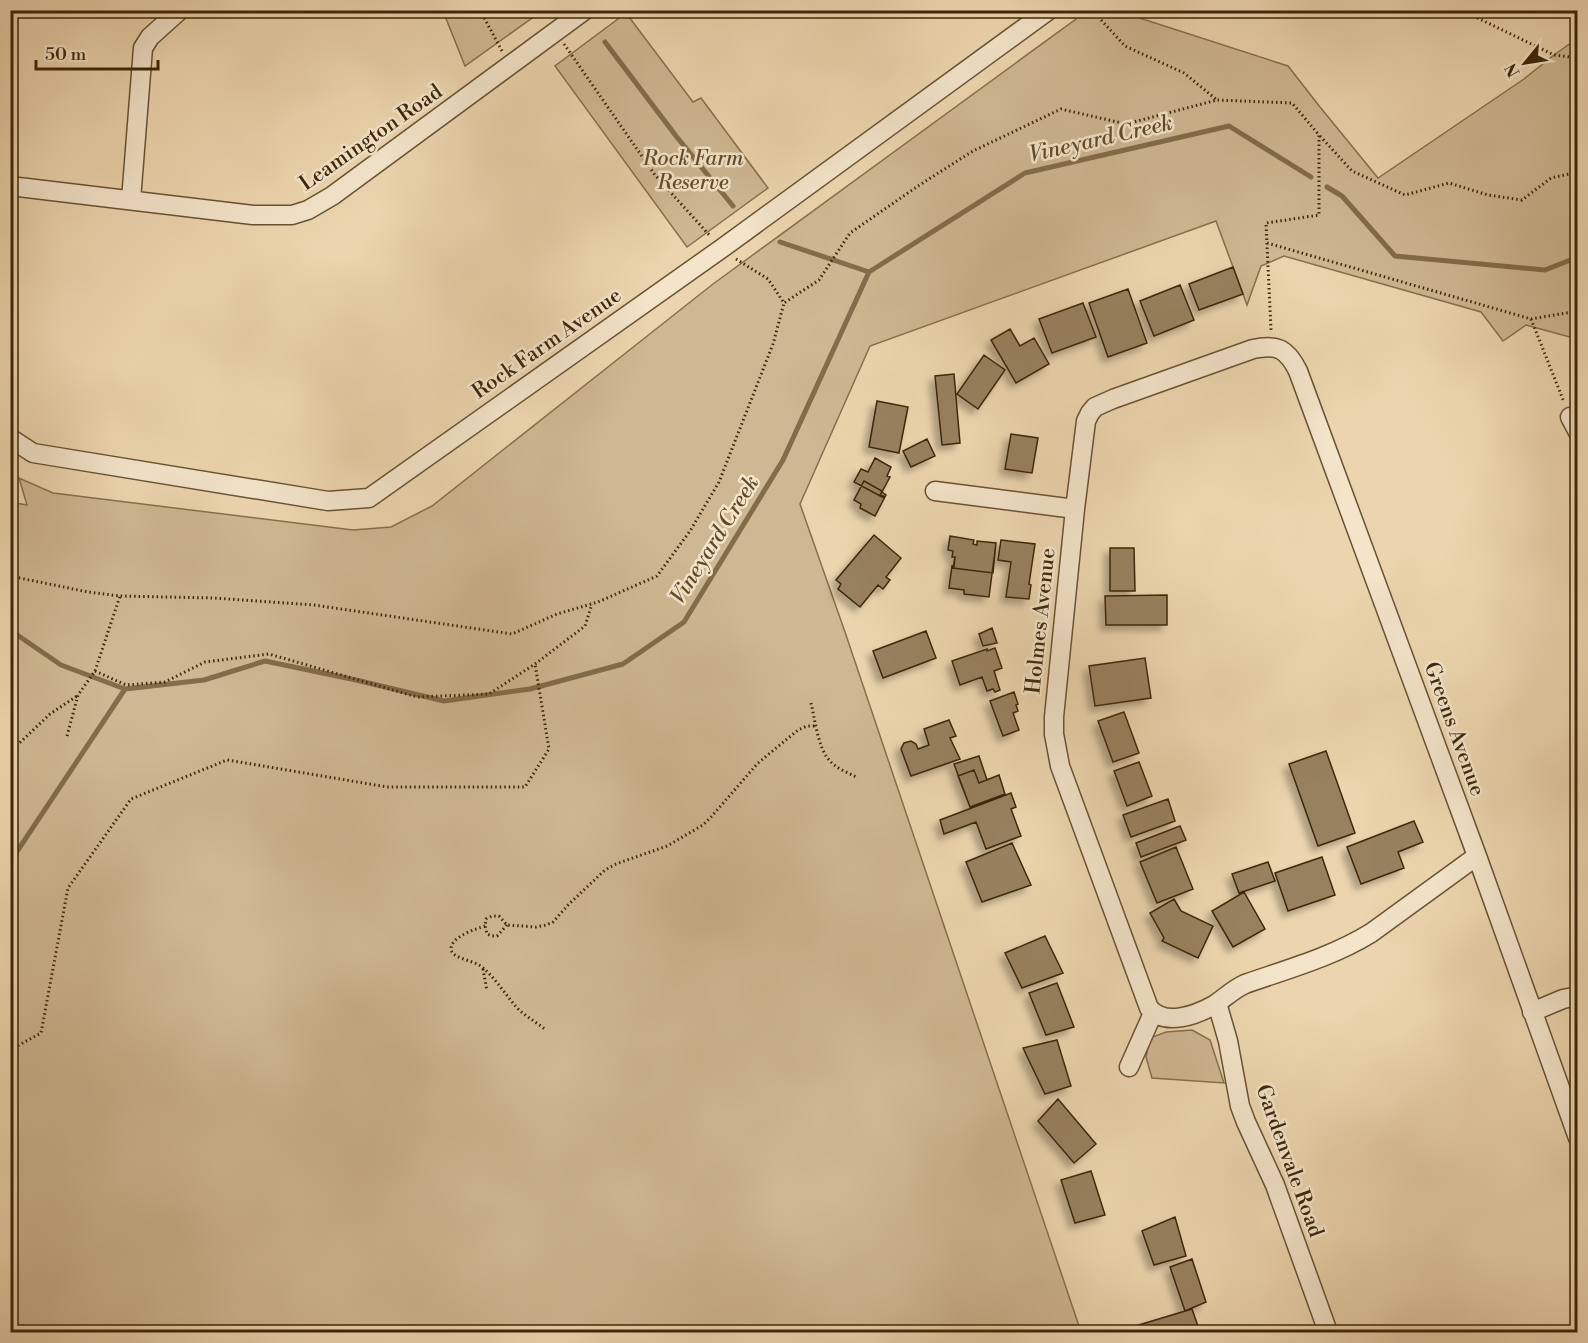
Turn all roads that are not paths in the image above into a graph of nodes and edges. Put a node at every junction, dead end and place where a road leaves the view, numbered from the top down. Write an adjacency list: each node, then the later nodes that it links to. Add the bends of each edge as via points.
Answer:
1 (180, 10): 5 (street, via 143,48)
2 (585, 10): 5 (street, Leamington Road, via 308,210 292,215 253,215)
3 (1049, 10): 7 (street, Rock Farm Avenue, via 369,498 328,501 33,453)
4 (10, 186): 5 (street, Leamington Road)
5 (131, 200)
6 (1272, 339): 9 (street, Holmes Avenue, via 1095,407 1086,421); 10 (street, Greens Avenue, via 1298,371)
7 (10, 438)
8 (935, 490): 9 (street)
9 (1075, 509): 13 (street, Holmes Avenue, via 1054,717 1056,750 1146,1003)
10 (1477, 856): 12 (street, via 1354,944 1245,984); 14 (street, Greens Avenue)
11 (1578, 996): 14 (street)
12 (1217, 1003): 13 (street, via 1174,1018); 17 (street, Gardenvale Road, via 1243,1114 1275,1185)
13 (1153, 1012): 15 (street)
14 (1532, 1012): 16 (street, Greens Avenue)
15 (1129, 1067)
16 (1578, 1138)
17 (1328, 1332)

